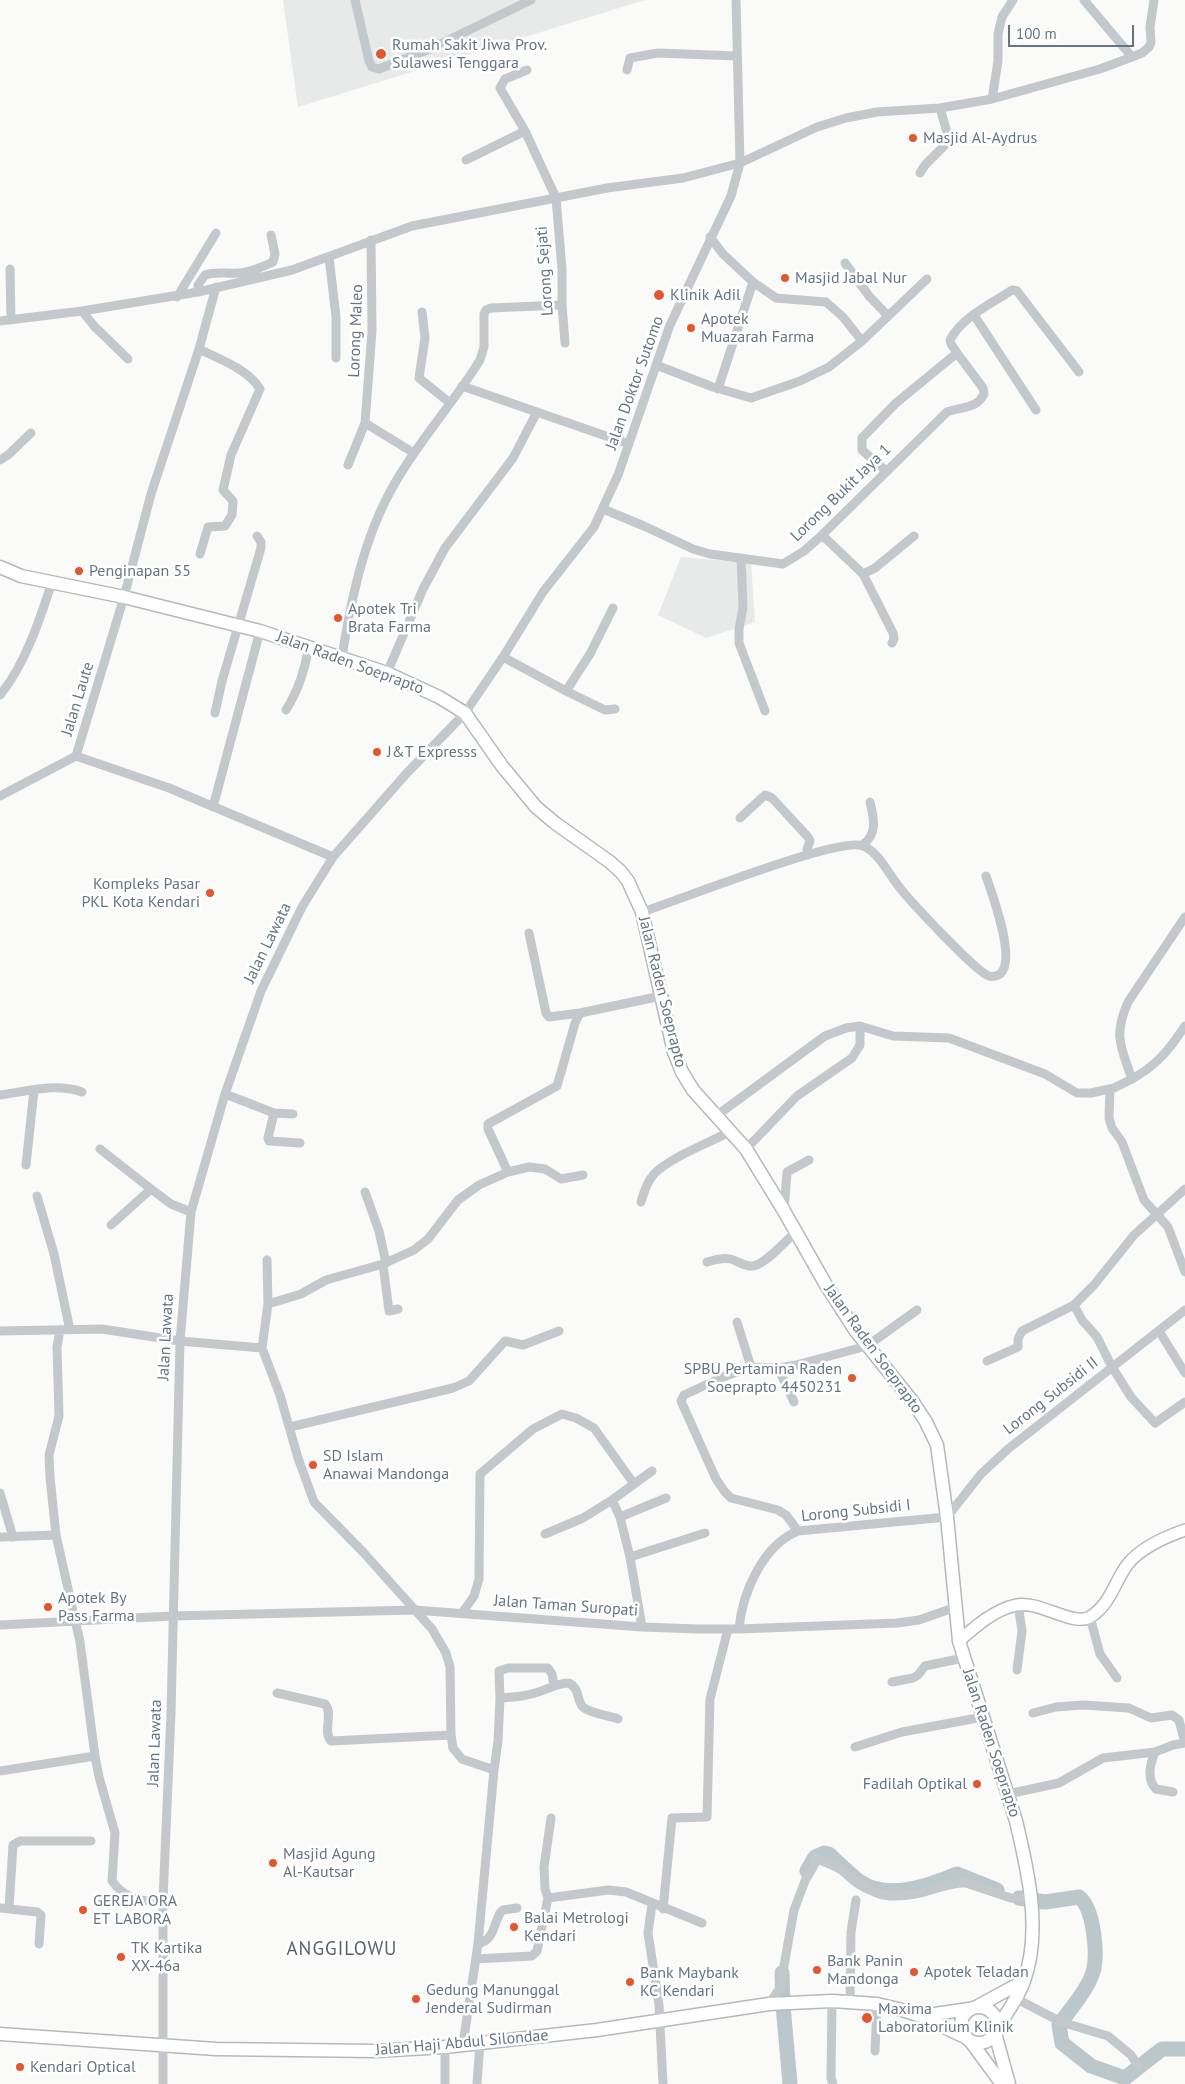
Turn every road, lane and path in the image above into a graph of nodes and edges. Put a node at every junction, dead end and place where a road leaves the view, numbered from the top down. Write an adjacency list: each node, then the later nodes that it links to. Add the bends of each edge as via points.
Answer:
1 (355, 0): 2 (street, via 369,61 372,67 379,69 432,48)
2 (531, 0)
3 (736, 0): 7 (street, Jalan Doktor Sutomo)
4 (1013, 0): 11 (street, via 1002,17 998,34)
5 (1084, 0): 8 (street)
6 (1154, 0): 8 (street, via 1151,42 1142,53)
7 (737, 56): 10 (street, via 658,53 630,58); 15 (street, Jalan Doktor Sutomo)
8 (1132, 57): 11 (street)
9 (527, 70): 13 (street, Lorong Sejati, via 505,79 500,88)
10 (628, 70)
11 (992, 99): 12 (street)
12 (940, 108): 15 (street, via 876,112 846,118 817,127); 16 (street, via 947,143)
13 (525, 131): 14 (street); 17 (street, Lorong Sejati)
14 (466, 160)
15 (740, 163): 17 (street, via 683,178); 20 (street, Jalan Doktor Sutomo, via 731,196)
16 (920, 173)
17 (556, 198): 21 (street, via 412,226); 30 (street, Lorong Sejati, via 564,289)
18 (216, 233): 29 (street)
19 (271, 234): 28 (street, via 275,254 273,262 242,272 204,275)
20 (710, 237): 26 (street); 43 (street, Jalan Doktor Sutomo, via 670,325)
21 (372, 240): 22 (street); 50 (street, Lorong Maleo, via 372,331)
22 (329, 257): 27 (street, via 292,270); 42 (street, via 336,317)
23 (845, 263): 34 (street)
24 (10, 269): 35 (street)
25 (927, 279): 34 (street)
26 (753, 282): 37 (street, via 776,298 826,302); 46 (street)
27 (216, 288): 28 (street); 39 (street, Jalan Laute)
28 (198, 292): 29 (street)
29 (176, 297): 31 (street)
30 (562, 306): 38 (street, Lorong Sejati); 45 (street, via 486,310 480,360)
31 (82, 311): 35 (street); 41 (street)
32 (422, 312): 47 (street, via 425,338 419,378)
33 (974, 315): 40 (street, via 950,340); 44 (street, via 1012,290 1017,291); 48 (street)
34 (888, 316): 37 (street)
35 (11, 320): 36 (street)
36 (0, 321)
37 (862, 341): 46 (street, via 829,367 751,398)
38 (565, 343)
39 (199, 349): 61 (street, via 243,372 260,389 227,470 223,490 233,501 232,514 225,526 208,527); 66 (street, Jalan Laute, via 151,494)
40 (959, 355): 56 (street, via 896,403 862,438 862,450); 56 (street, Lorong Bukit Jaya 1, via 983,388 981,400 966,408 947,412)
41 (128, 358)
42 (336, 358)
43 (656, 365): 46 (street); 52 (street, Jalan Doktor Sutomo)
44 (1079, 372)
45 (462, 386): 47 (street); 49 (street)
46 (718, 389)
47 (450, 402): 53 (street)
48 (1036, 410)
49 (537, 412): 52 (street); 74 (street, via 513,458 445,548 423,589)
50 (365, 423): 53 (street); 55 (street, Lorong Maleo)
51 (31, 433): 54 (street)
52 (629, 444): 57 (street, Jalan Doktor Sutomo)
53 (414, 452): 72 (street, via 378,517 351,600)
54 (0, 460)
55 (348, 464)
56 (886, 471): 58 (street, Lorong Bukit Jaya 1)
57 (603, 509): 62 (street, Lorong Bukit Jaya 1, via 693,549); 73 (street, Jalan Doktor Sutomo, via 594,527 543,592)
58 (822, 535): 62 (street, Lorong Bukit Jaya 1, via 783,564); 64 (street)
59 (257, 536): 68 (street, via 261,548)
60 (914, 536): 64 (street)
61 (200, 554)
62 (741, 558): 79 (street, via 743,606 739,643)
63 (1, 571): 65 (highway, Jalan Raden Soeprapto)
64 (863, 574): 70 (street, via 893,633)
65 (52, 582): 66 (highway, Jalan Raden Soeprapto); 76 (street, via 32,638)
66 (124, 597): 68 (highway, Jalan Raden Soeprapto); 82 (street, Jalan Laute)
67 (613, 608): 75 (street, via 590,654)
68 (238, 625): 69 (highway, Jalan Raden Soeprapto); 80 (street)
69 (260, 631): 71 (highway, Jalan Raden Soeprapto); 85 (street)
70 (892, 643)
71 (309, 647): 72 (highway, Jalan Raden Soeprapto); 78 (street, via 297,693)
72 (342, 657): 74 (highway, Jalan Raden Soeprapto)
73 (503, 657): 75 (street); 81 (street, Jalan Doktor Sutomo)
74 (387, 673): 81 (highway, Jalan Raden Soeprapto, via 439,696)
75 (566, 691): 77 (street, via 605,710)
76 (0, 695)
77 (615, 709)
78 (286, 710)
79 (765, 711)
80 (215, 713)
81 (465, 713): 89 (street, Jalan Lawata); 91 (highway, Jalan Raden Soeprapto, via 536,807 621,872)
82 (76, 756): 83 (street, Jalan Laute); 85 (street)
83 (0, 796)
84 (870, 802): 87 (street, via 874,815 873,831)
85 (213, 807): 89 (street)
86 (740, 818): 88 (street, via 760,798 765,795 772,798 808,837)
87 (862, 845): 88 (street, via 840,846); 90 (street, via 875,854 900,889 958,950 982,972 994,976 1002,972 1006,960 998,908)
88 (808, 855): 91 (street)
89 (333, 857): 102 (street, Jalan Lawata, via 302,907 260,991)
90 (986, 876)
91 (642, 912): 94 (highway, Jalan Raden Soeprapto)
92 (1185, 917): 98 (street, via 1122,1016 1120,1042)
93 (529, 933): 95 (street, via 546,1013 549,1017)
94 (661, 996): 95 (street); 106 (highway, Jalan Raden Soeprapto, via 682,1072)
95 (580, 1014): 113 (street, via 557,1086 488,1124)
96 (860, 1026): 99 (street, via 894,1036 948,1038 1045,1074 1077,1093); 106 (street, via 825,1036); 110 (street, via 860,1045 852,1058 797,1096)
97 (1185, 1026): 98 (street, via 1170,1049 1151,1068)
98 (1132, 1079): 99 (street)
99 (1110, 1089): 122 (street, via 1110,1123 1122,1142 1144,1200)
100 (34, 1090): 101 (street, via 65,1087); 103 (street); 112 (street)
101 (82, 1092)
102 (225, 1094): 104 (street); 121 (street, Jalan Lawata)
103 (0, 1095)
104 (274, 1113): 105 (street); 108 (street, via 270,1141)
105 (293, 1114)
106 (716, 1116): 107 (highway, Jalan Raden Soeprapto)
107 (729, 1132): 110 (highway, Jalan Raden Soeprapto); 119 (street, via 655,1173 646,1185)
108 (300, 1143)
109 (100, 1149): 115 (street)
110 (746, 1149): 120 (highway, Jalan Raden Soeprapto)
111 (809, 1160): 120 (street, via 787,1172)
112 (26, 1165)
113 (508, 1172): 114 (street, via 528,1167 545,1169 561,1179); 127 (street, via 468,1191 423,1244)
114 (583, 1175)
115 (151, 1189): 121 (street, via 171,1204); 123 (street)
116 (1185, 1189): 122 (street)
117 (365, 1192): 127 (street, via 381,1239)
118 (37, 1196): 137 (street)
119 (641, 1202)
120 (784, 1211): 124 (highway, Jalan Raden Soeprapto)
121 (191, 1212): 140 (street, Jalan Lawata)
122 (1157, 1214): 128 (street, via 1168,1227); 130 (street, via 1134,1235)
123 (111, 1225)
124 (796, 1232): 126 (street, via 754,1266 722,1258); 141 (highway, Jalan Raden Soeprapto, via 826,1285)
125 (267, 1260): 129 (street)
126 (707, 1262)
127 (384, 1264): 129 (street, via 326,1280 301,1294); 131 (street, via 389,1311)
128 (1185, 1272)
129 (268, 1304): 142 (street)
130 (1074, 1305): 143 (street, via 1022,1331 1018,1347); 145 (street, via 1097,1337)
131 (398, 1309)
132 (917, 1310): 141 (street)
133 (1185, 1310): 139 (street, Lorong Subsidi II)
134 (737, 1322): 144 (street)
135 (0, 1330): 136 (street)
136 (60, 1330): 137 (street); 162 (street, via 57,1353 59,1416 49,1455)
137 (70, 1330): 140 (street, via 102,1329)
138 (559, 1331): 150 (street, via 523,1345 505,1341 469,1381 454,1388)
139 (1159, 1331): 145 (street, Lorong Subsidi II); 147 (street)
140 (180, 1341): 142 (street); 170 (street, Jalan Lawata)
141 (867, 1346): 146 (street); 157 (highway, Jalan Raden Soeprapto, via 913,1402 937,1445)
142 (262, 1348): 150 (street)
143 (987, 1361)
144 (751, 1367): 146 (street); 159 (street, via 684,1395 681,1401 725,1492 731,1498 778,1510)
145 (1112, 1367): 149 (street, via 1130,1397 1155,1423); 157 (street, Lorong Subsidi II, via 994,1461)
146 (778, 1368): 148 (street)
147 (1185, 1373)
148 (794, 1402)
149 (1185, 1402)
150 (290, 1427): 168 (street, via 314,1502)
151 (652, 1470): 152 (street)
152 (634, 1484): 155 (street); 169 (street, via 594,1428 576,1418 562,1414 533,1429 481,1470 479,1579 474,1596)
153 (0, 1493): 164 (street)
154 (666, 1498): 156 (street)
155 (612, 1500): 156 (street); 161 (street, via 583,1518)
156 (620, 1517): 165 (street)
157 (948, 1517): 159 (street, Lorong Subsidi I); 167 (highway, Jalan Raden Soeprapto)
158 (1185, 1530): 171 (main road, via 1137,1554 1126,1566 1103,1607)
159 (798, 1531): 176 (street, Lorong Subsidi I, via 778,1543 753,1578 746,1591)
160 (705, 1533): 165 (street)
161 (545, 1534)
162 (56, 1536): 164 (street); 172 (street)
163 (0, 1537): 164 (street)
164 (13, 1537)
165 (630, 1557): 174 (street)
166 (1018, 1604): 171 (main road, via 1044,1607 1078,1619); 177 (main road, via 985,1620); 179 (street, via 1022,1631)
167 (956, 1607): 176 (street, Jalan Taman Suropati, via 908,1622); 177 (highway, Jalan Raden Soeprapto)
168 (414, 1610): 169 (street, Jalan Taman Suropati); 170 (street, Jalan Taman Suropati); 188 (street, via 432,1629 446,1653 450,1667)
169 (462, 1613): 174 (street, Jalan Taman Suropati)
170 (172, 1616): 172 (street, Jalan Taman Suropati); 200 (street, Jalan Lawata)
171 (1090, 1617): 180 (street, via 1100,1654)
172 (76, 1622): 173 (street, Jalan Taman Suropati); 192 (street)
173 (0, 1625)
174 (642, 1627): 175 (street, Jalan Taman Suropati)
175 (728, 1629): 176 (street, Jalan Taman Suropati); 206 (street, via 710,1699 707,1817 672,1818)
176 (739, 1629)
177 (959, 1641): 178 (highway, Jalan Raden Soeprapto)
178 (963, 1658): 181 (street, via 925,1666 913,1678); 186 (highway, Jalan Raden Soeprapto)
179 (1017, 1670)
180 (1117, 1678)
181 (892, 1682)
182 (554, 1686): 184 (street, via 522,1697); 184 (street, via 548,1668 508,1668 499,1671); 187 (street, via 569,1683 576,1690 584,1709)
183 (277, 1693): 188 (street, via 327,1706 331,1741)
184 (500, 1698): 193 (street)
185 (1033, 1713): 189 (street, via 1082,1704 1132,1709 1151,1718 1172,1715 1179,1720)
186 (983, 1717): 190 (street, via 902,1732); 196 (highway, Jalan Raden Soeprapto)
187 (618, 1719)
188 (451, 1735): 193 (street, via 453,1748 462,1758)
189 (1185, 1743): 191 (street)
190 (855, 1747)
191 (1155, 1752): 195 (street, via 1150,1767 1152,1783 1156,1789); 196 (street, via 1103,1758 1060,1783)
192 (95, 1756): 194 (street); 200 (street, via 115,1833 112,1882 137,1900)
193 (494, 1770): 209 (street)
194 (0, 1771)
195 (1173, 1792)
196 (1008, 1794): 202 (highway, Jalan Raden Soeprapto, via 1023,1850)
197 (551, 1818): 199 (street, via 544,1867)
198 (91, 1841): 204 (street, via 20,1841 13,1845)
199 (548, 1898): 203 (street, via 608,1890 626,1892); 210 (street, via 536,1954)
200 (163, 1900): 225 (street, Jalan Lawata)
201 (856, 1900): 214 (street, via 851,1932)
202 (1030, 1900): 211 (highway, Jalan Raden Soeprapto, via 1032,1938); 215 (street, via 959,1882 922,1893 884,1896 869,1891 841,1870 816,1859 794,1910 780,1988)
203 (652, 1904): 206 (street); 219 (street, via 648,1933)
204 (5, 1908): 208 (street, via 41,1915)
205 (518, 1908): 209 (street, via 503,1910 491,1937)
206 (663, 1909): 207 (street)
207 (702, 1923)
208 (39, 1944)
209 (478, 1944): 210 (street)
210 (476, 1959): 224 (street)
211 (1024, 1981): 212 (highway, Jalan Raden Soeprapto); 217 (highway)
212 (1016, 1998): 220 (highway, Jalan Raden Soeprapto); 228 (street, via 1061,2022 1114,2039)
213 (832, 2001): 214 (highway, Jalan Haji Abdul Silondae); 215 (highway, Jalan Haji Abdul Silondae); 233 (street)
214 (850, 2002): 216 (highway, Jalan Haji Abdul Silondae)
215 (771, 2003): 219 (highway, Jalan Haji Abdul Silondae)
216 (877, 2004): 218 (highway, Jalan Haji Abdul Silondae); 227 (street)
217 (973, 2008): 218 (highway); 220 (highway, via 983,2007 994,2015); 222 (highway, via 965,2013 961,2022 962,2032)
218 (921, 2016): 222 (highway, Jalan Haji Abdul Silondae)
219 (659, 2019): 223 (highway, Jalan Haji Abdul Silondae, via 597,2030); 232 (street)
220 (996, 2030): 222 (highway, via 985,2042); 235 (highway)
221 (0, 2034): 225 (highway, Jalan Haji Abdul Silondae)
222 (968, 2039): 234 (highway)
223 (480, 2042): 224 (highway, Jalan Haji Abdul Silondae); 231 (street)
224 (463, 2044): 226 (highway, Jalan Haji Abdul Silondae)
225 (164, 2045): 226 (highway, Jalan Haji Abdul Silondae, via 360,2052); 229 (street, Jalan Lawata)
226 (445, 2047): 230 (street)
227 (875, 2051)
228 (1138, 2066)
229 (163, 2084)
230 (445, 2084)
231 (477, 2084)
232 (663, 2084)
233 (833, 2084)
234 (1002, 2084)
235 (1009, 2084)

